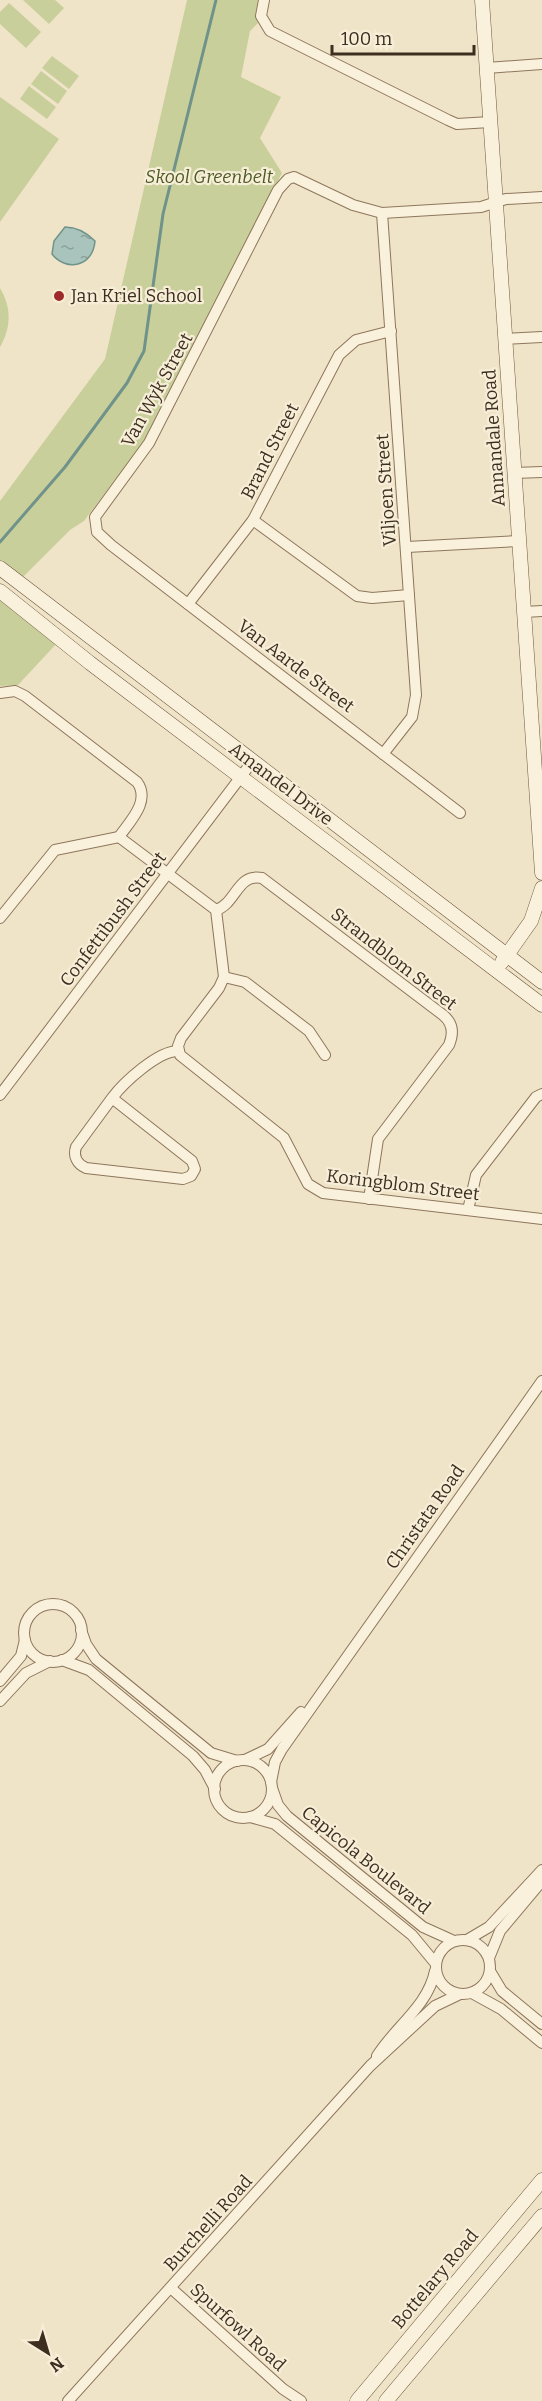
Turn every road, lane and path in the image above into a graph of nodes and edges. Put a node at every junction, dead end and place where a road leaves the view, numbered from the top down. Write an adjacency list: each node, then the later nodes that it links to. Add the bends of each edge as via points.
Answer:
1 (264, 0): 5 (street, via 261,16 270,31 448,120 458,124)
2 (482, 0): 4 (street, Annandale Road)
3 (542, 64): 4 (street)
4 (487, 68): 5 (street, Annandale Road)
5 (490, 122): 7 (street, Annandale Road)
6 (542, 197): 7 (street)
7 (495, 203): 8 (street); 11 (street, Annandale Road)
8 (382, 213): 9 (street, Viljoen Street); 16 (street, Van Wyk Street, via 353,205 301,180 288,178 278,190 149,443 95,516 97,532)
9 (391, 331): 14 (street, Brand Street, via 356,340 339,355); 17 (street, Viljoen Street)
10 (542, 337): 11 (street)
11 (505, 339): 13 (street, Annandale Road)
12 (542, 472): 13 (street)
13 (514, 473): 15 (street, Annandale Road)
14 (253, 520): 20 (street, via 357,596); 21 (street, Brand Street)
15 (519, 541): 17 (street); 23 (street, Annandale Road)
16 (111, 545): 21 (street, Van Aarde Street)
17 (407, 547): 20 (street, Viljoen Street)
18 (0, 568): 26 (street, Amandel Drive)
19 (0, 591): 27 (street, Amandel Drive)
20 (409, 595): 25 (street, Viljoen Street, via 415,707 405,728)
21 (188, 604): 25 (street, Van Aarde Street)
22 (542, 611): 23 (street)
23 (524, 612): 31 (street, Annandale Road)
24 (0, 693): 29 (street, via 15,691 25,696 134,779 142,790 142,802)
25 (383, 754): 28 (street, Van Aarde Street)
26 (252, 762): 27 (street, Confettibush Street); 35 (street, Amandel Drive)
27 (241, 777): 30 (street, Confettibush Street); 36 (street, Amandel Drive)
28 (460, 813)
29 (119, 837): 30 (street); 34 (street, via 55,850)
30 (170, 873): 33 (street); 43 (street, Confettibush Street)
31 (542, 873)
32 (542, 888): 35 (street, via 531,921)
33 (216, 910): 37 (street); 45 (street, Strandblom Street, via 245,880 262,878 450,1023 453,1032 449,1045 378,1139)
34 (0, 918)
35 (507, 956): 36 (street); 38 (street, Amandel Drive)
36 (496, 970): 39 (street, Amandel Drive)
37 (224, 977): 40 (street, via 181,1038); 41 (street, via 245,982 309,1031)
38 (542, 982)
39 (542, 1005)
40 (178, 1051): 44 (street, via 164,1054); 45 (street, Koringblom Street, via 185,1062 284,1138 312,1188)
41 (325, 1055)
42 (542, 1094): 46 (street, via 476,1175)
43 (0, 1095)
44 (112, 1098): 44 (street, via 192,1161 195,1169 191,1176 183,1179 90,1169 80,1164 76,1147)
45 (369, 1199): 46 (street, Koringblom Street)
46 (468, 1210): 47 (street, Koringblom Street)
47 (542, 1219)
48 (542, 1381): 53 (street, Christata Road)
49 (81, 1630): 50 (street, via 72,1611 59,1604 44,1605 27,1619); 51 (street, via 78,1646); 56 (street, via 96,1659 211,1753)
50 (25, 1640): 52 (street, via 32,1653); 54 (street, via 21,1656)
51 (62, 1660): 52 (street); 58 (street, via 89,1670 193,1756)
52 (50, 1661): 55 (street, via 26,1673)
53 (334, 1674): 56 (street, Christata Road, via 273,1744 256,1756); 57 (street, Christata Road, via 278,1755)
54 (0, 1681)
55 (0, 1701)
56 (240, 1760): 57 (street, via 261,1766); 58 (street, via 221,1771)
57 (272, 1785): 59 (street, via 266,1806); 63 (street, Capicola Boulevard, via 287,1816 423,1927)
58 (214, 1789): 59 (street, via 226,1812)
59 (250, 1816): 65 (street, Capicola Boulevard, via 277,1825 412,1935)
60 (542, 1870): 62 (street, via 489,1926)
61 (542, 1881): 64 (street, via 500,1931)
62 (466, 1940): 63 (street); 64 (street, via 478,1944)
63 (454, 1941): 65 (street, via 444,1947)
64 (489, 1958): 66 (street)
65 (436, 1967): 68 (street, via 443,1986); 71 (street, Burchelli Road, via 426,1998 398,2026)
66 (490, 1971): 67 (street, via 486,1982); 69 (street, via 502,1991)
67 (472, 1993): 68 (street); 70 (street, via 501,2009)
68 (459, 1994): 71 (street, Burchelli Road, via 435,2006)
69 (542, 2024)
70 (542, 2043)
71 (370, 2066): 74 (street, Burchelli Road)
72 (542, 2180): 75 (street, Bottelary Road)
73 (542, 2216): 82 (street)
74 (172, 2289): 76 (street, Spurfowl Road); 77 (street, Burchelli Road)
75 (374, 2379): 80 (street); 81 (street, Bottelary Road)
76 (283, 2389): 78 (street, Spurfowl Road); 79 (street, Spurfowl Road)
77 (68, 2401)
78 (292, 2401)
79 (301, 2401)
80 (347, 2401)
81 (357, 2401)
82 (386, 2401)

